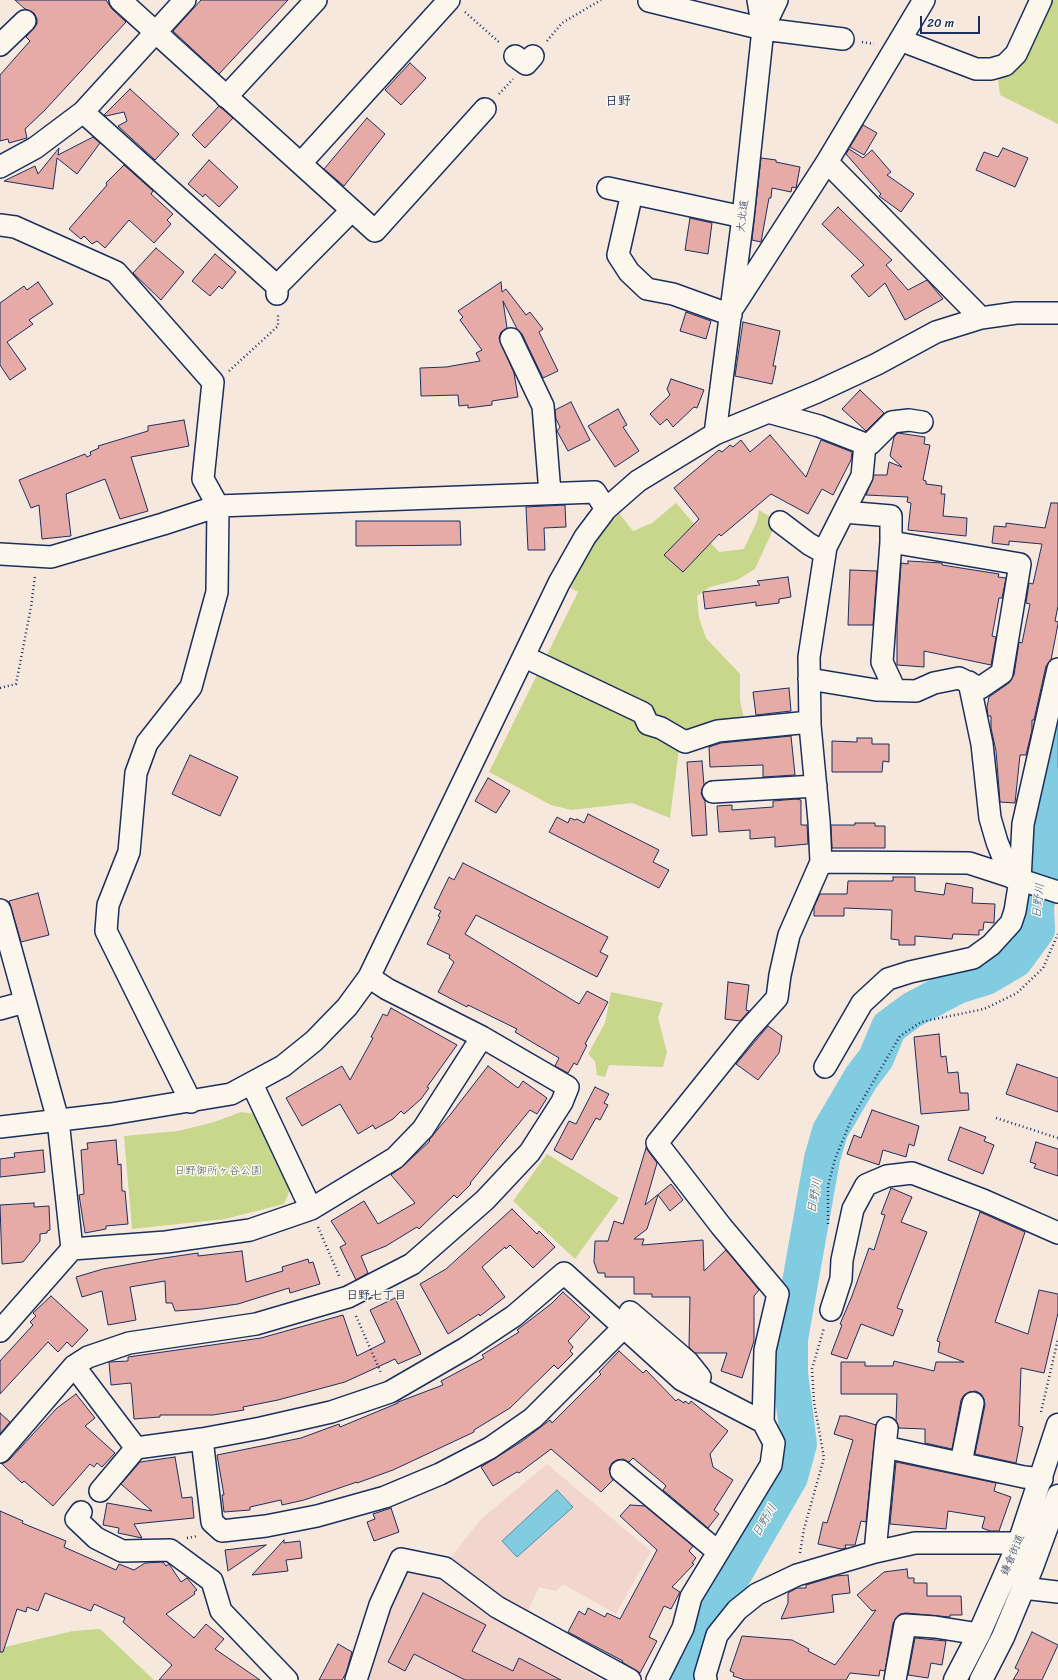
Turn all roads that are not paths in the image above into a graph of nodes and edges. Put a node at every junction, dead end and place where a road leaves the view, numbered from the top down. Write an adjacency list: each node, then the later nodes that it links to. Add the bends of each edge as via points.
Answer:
1 (120, 0): 12 (street)
2 (185, 0): 12 (street)
3 (316, 0): 16 (street)
4 (758, 0): 11 (street)
5 (777, 0): 11 (street, 大北道)
6 (924, 0): 14 (street)
7 (1041, 0): 14 (street, via 1016,54 1005,65 991,69 976,69)
8 (649, 1): 11 (street)
9 (454, 2): 20 (street)
10 (25, 20): 15 (street)
11 (763, 29): 13 (street); 25 (street, 大北道)
12 (155, 32): 16 (street); 18 (street)
13 (843, 40)
14 (900, 40): 19 (street)
15 (0, 45)
16 (226, 97): 20 (street)
17 (485, 109): 24 (street, via 375,231)
18 (83, 112): 21 (street, via 35,148); 24 (street, via 277,290)
19 (827, 162): 27 (street); 29 (street)
20 (301, 163): 24 (street)
21 (0, 167)
22 (608, 188): 23 (street)
23 (632, 193): 25 (street); 27 (street, via 618,255 629,272 647,289 673,294)
24 (352, 210)
25 (743, 217): 27 (street, 大北道)
26 (5, 229): 36 (street, via 116,272 219,378 203,479)
27 (731, 312): 33 (street, 大北道)
28 (1058, 313): 29 (street, via 1016,313)
29 (981, 318): 31 (street, via 936,332 877,364)
30 (512, 339): 35 (street, via 543,406)
31 (768, 412): 33 (street); 34 (street, via 819,426)
32 (922, 422): 34 (street, via 892,422 870,444)
33 (715, 434): 37 (street, via 638,481)
34 (865, 444): 38 (street, via 862,476)
35 (550, 493): 36 (street); 37 (street, via 595,492)
36 (218, 506): 42 (street, via 51,557); 61 (street, via 217,592 191,687 147,743 136,774 129,852 108,905 106,931)
37 (606, 509): 43 (street, via 570,561)
38 (844, 512): 40 (street, via 892,516); 41 (street)
39 (780, 522): 41 (street)
40 (891, 542): 46 (street, via 1020,564 1002,673 980,688); 47 (street, via 882,662)
41 (825, 553): 45 (street, via 809,657)
42 (0, 554)
43 (525, 657): 48 (street, via 644,713 648,724 661,728 685,742 718,731); 55 (street)
44 (1058, 669): 52 (street, via 1023,824)
45 (809, 679): 47 (street, via 876,690); 48 (street)
46 (969, 682): 47 (street, via 959,678 934,683 916,691); 52 (street, via 982,744 990,818 997,842)
47 (895, 690)
48 (810, 722): 49 (street)
49 (816, 786): 50 (street); 51 (street)
50 (713, 792)
51 (821, 862): 52 (street, via 969,863); 72 (street, via 789,935 777,998 747,1031 657,1143 720,1226 778,1294 765,1350)
52 (1019, 879): 53 (street); 59 (street, via 1011,923 991,945 973,958 888,979 862,1003)
53 (1058, 892)
54 (0, 910): 56 (street)
55 (369, 977): 58 (street, via 387,989); 60 (street, via 346,1007 314,1041 283,1066)
56 (25, 1002): 57 (street); 62 (street)
57 (0, 1009)
58 (482, 1037): 64 (street, via 423,1129 395,1158); 70 (street, via 568,1087 562,1102 530,1152 485,1200 412,1264 348,1297 256,1324 129,1343 88,1357)
59 (825, 1067)
60 (252, 1084): 61 (street, via 231,1094); 64 (street)
61 (191, 1102): 62 (street)
62 (58, 1120): 63 (street); 66 (street)
63 (0, 1128)
64 (311, 1209): 66 (street, via 250,1230 166,1242)
65 (1058, 1234): 67 (street, via 983,1200 912,1173 887,1176 866,1185 853,1209 842,1260 841,1279)
66 (72, 1250): 69 (street)
67 (831, 1310)
68 (626, 1320): 72 (street, via 682,1380); 74 (street, via 564,1273 514,1316 390,1392 331,1412); 74 (street, via 533,1418 490,1448 385,1498 317,1516 222,1531 212,1522)
69 (0, 1331)
70 (74, 1366): 75 (street); 76 (street)
71 (973, 1403): 77 (street)
72 (763, 1422): 84 (street, via 774,1443 771,1465)
73 (1058, 1425): 79 (main road, 鎌倉街道)
74 (202, 1439): 75 (street)
75 (136, 1448): 80 (street)
76 (0, 1452)
77 (961, 1463): 79 (street, via 1024,1477); 85 (street, via 886,1437)
78 (621, 1471): 84 (street)
79 (1042, 1478): 83 (main road, 鎌倉街道)
80 (100, 1491)
81 (1058, 1496): 86 (main road, 鎌倉街道)
82 (81, 1512): 91 (street, via 76,1519 96,1538 122,1551 175,1544 212,1581 221,1611)
83 (1019, 1543): 85 (street, via 915,1543); 89 (main road, 鎌倉街道)
84 (717, 1551): 88 (street, via 691,1596)
85 (875, 1552): 90 (street, via 797,1575 757,1594 737,1610)
86 (1023, 1588): 87 (street); 98 (main road, 鎌倉街道, via 1003,1637)
87 (1058, 1592)
88 (683, 1628): 90 (street); 94 (street)
89 (979, 1634): 96 (street, via 905,1625); 97 (main road, 鎌倉街道)
90 (717, 1635): 95 (street, via 705,1675)
91 (287, 1680)
92 (356, 1680): 93 (street, via 380,1605 402,1559 445,1568 497,1608)
93 (630, 1680)
94 (657, 1680)
95 (706, 1680)
96 (895, 1680)
97 (955, 1680)
98 (981, 1680)

